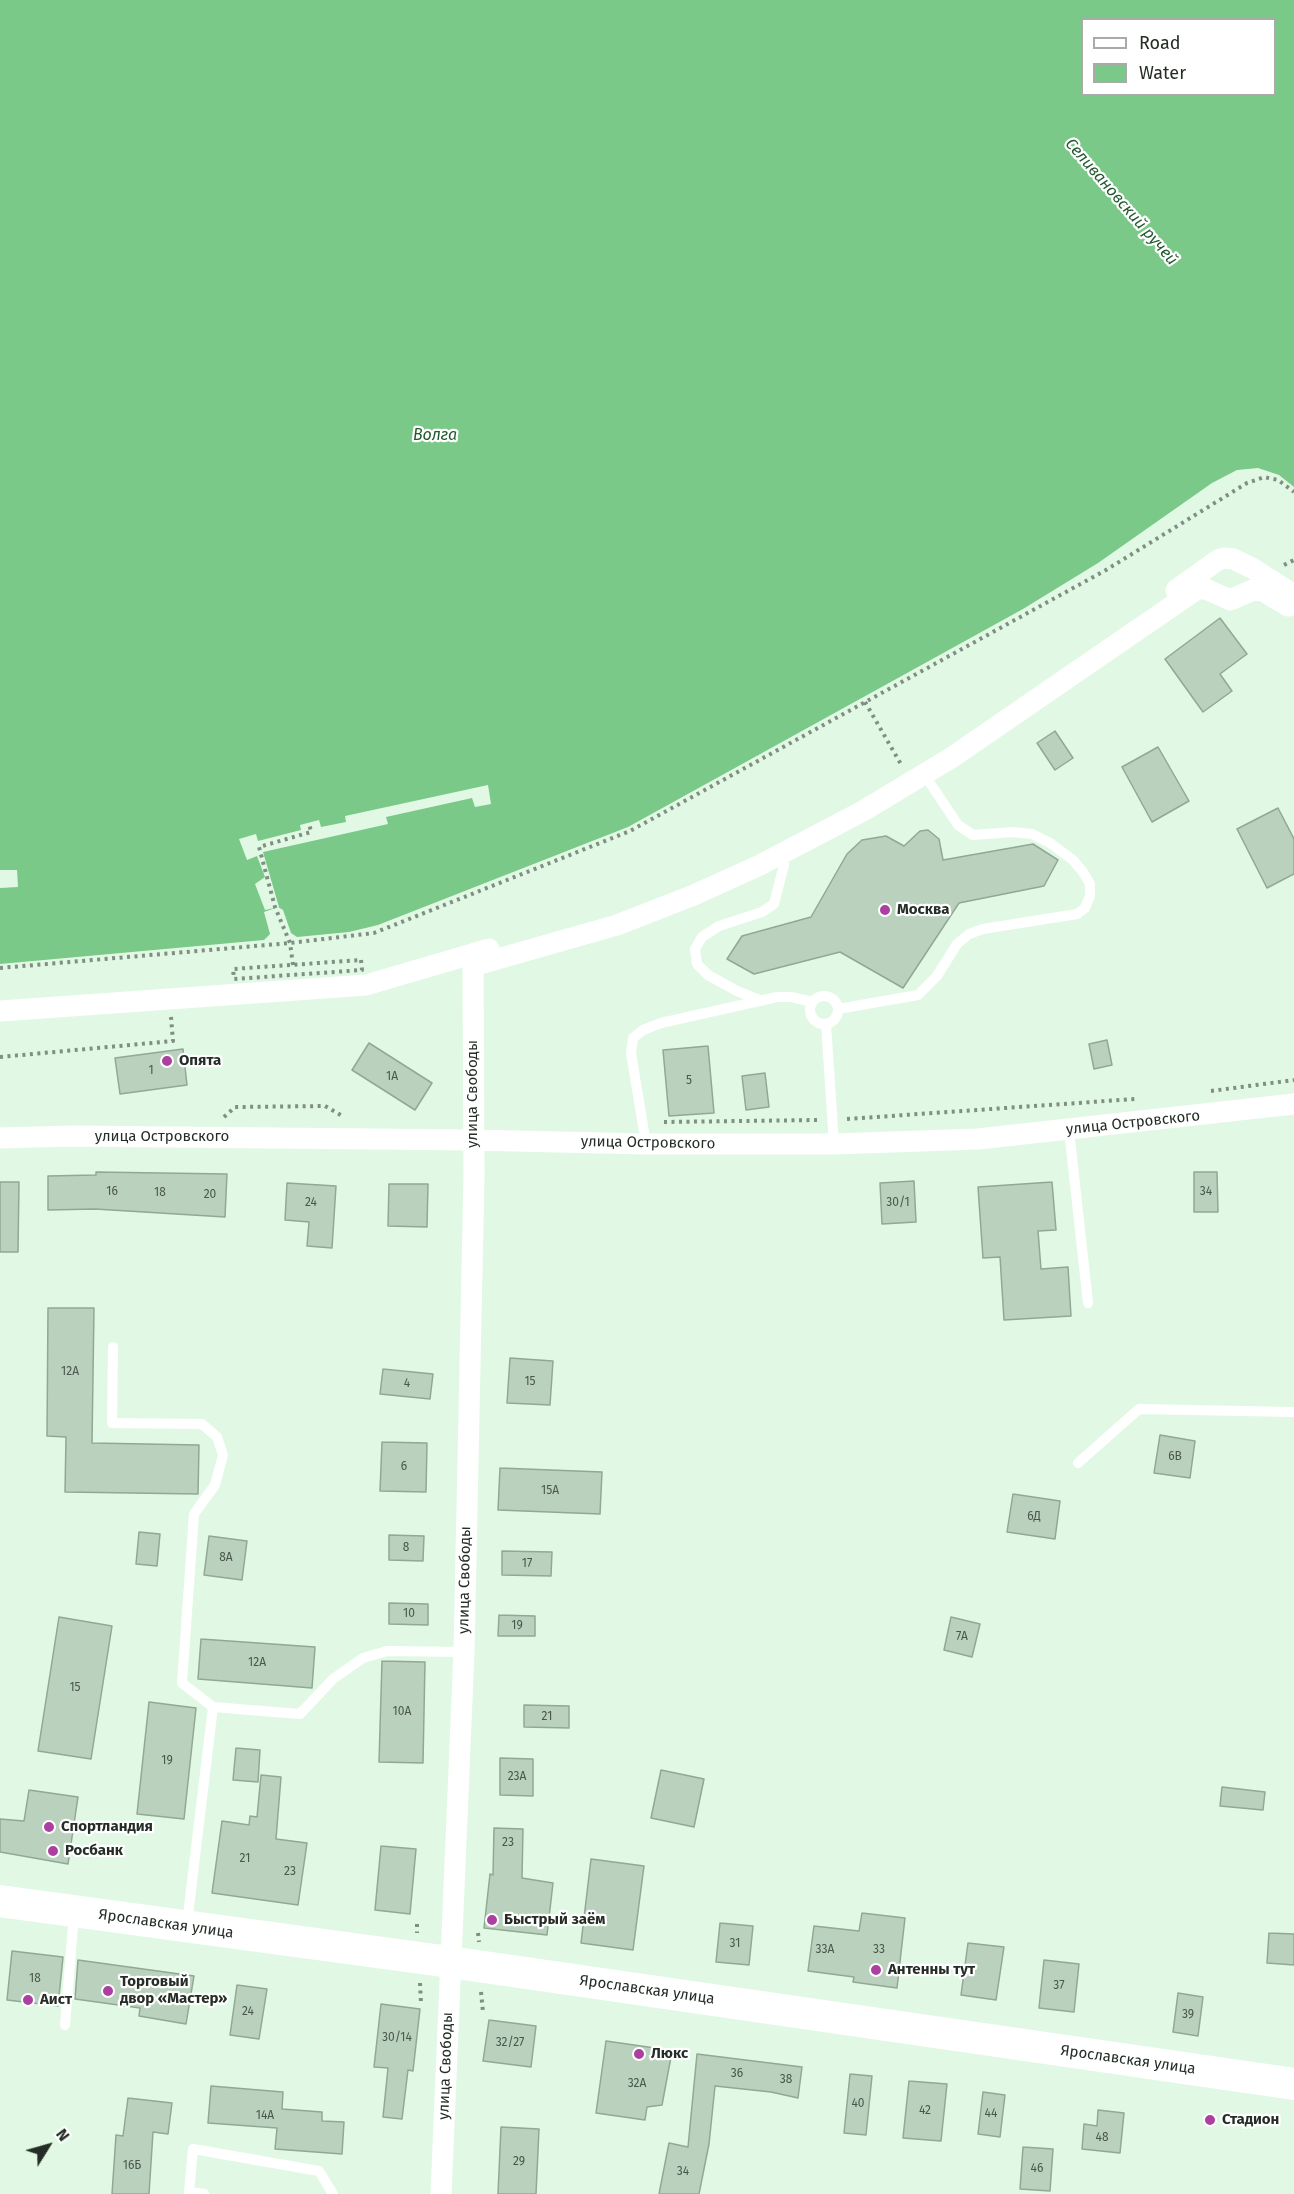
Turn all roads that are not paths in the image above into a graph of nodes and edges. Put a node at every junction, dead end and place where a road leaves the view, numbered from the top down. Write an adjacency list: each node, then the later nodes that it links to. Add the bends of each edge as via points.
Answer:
1 (1291, 601): 2 (street, via 1253,590 1230,600 1197,589); 2 (street, via 1233,559 1218,560 945,747)
2 (915, 773): 3 (street, via 863,811); 6 (lane, via 958,825 973,835 1013,832 1032,834 1050,843 1083,872 1090,884 1090,896 1077,914 969,934 918,995); 7 (street, via 689,886 612,913 366,985)
3 (779, 855): 4 (lane, via 784,866 774,904 719,926 702,937 695,949 697,964 708,975); 12 (street, улица Свободы, via 694,896 617,925 473,966)
4 (762, 1001): 5 (lane, via 791,997); 13 (lane, via 661,1023 633,1038 631,1053)
5 (813, 1002): 6 (lane, via 828,996); 8 (lane, via 811,1015)
6 (838, 1009): 8 (lane, via 835,1019)
7 (0, 1011)
8 (826, 1024): 14 (lane)
9 (1294, 1104): 10 (street, улица Островского)
10 (1069, 1130): 14 (street, улица Островского, via 978,1139); 15 (lane)
11 (0, 1138): 12 (street, улица Островского)
12 (473, 1140): 13 (street, улица Островского); 19 (street, улица Свободы)
13 (646, 1144): 14 (street, улица Островского)
14 (834, 1144)
15 (1088, 1302)
16 (112, 1347): 20 (lane, via 112,1423 202,1424 217,1437 223,1455 216,1485 194,1514 182,1683)
17 (1294, 1412): 18 (lane, via 1139,1408)
18 (1078, 1463)
19 (464, 1652): 20 (lane, via 387,1651 363,1658 333,1679 300,1714); 24 (street, улица Свободы)
20 (213, 1707): 23 (lane)
21 (0, 1901): 22 (main road, Ярославская улица)
22 (75, 1911): 23 (main road, Ярославская улица); 25 (lane)
23 (186, 1926): 24 (main road, Ярославская улица)
24 (450, 1962): 26 (main road, Ярославская улица); 29 (street, улица Свободы)
25 (65, 2025)
26 (1294, 2084)
27 (204, 2194): 28 (lane, via 189,2192 193,2149 319,2171)
28 (333, 2194)
29 (441, 2194)

